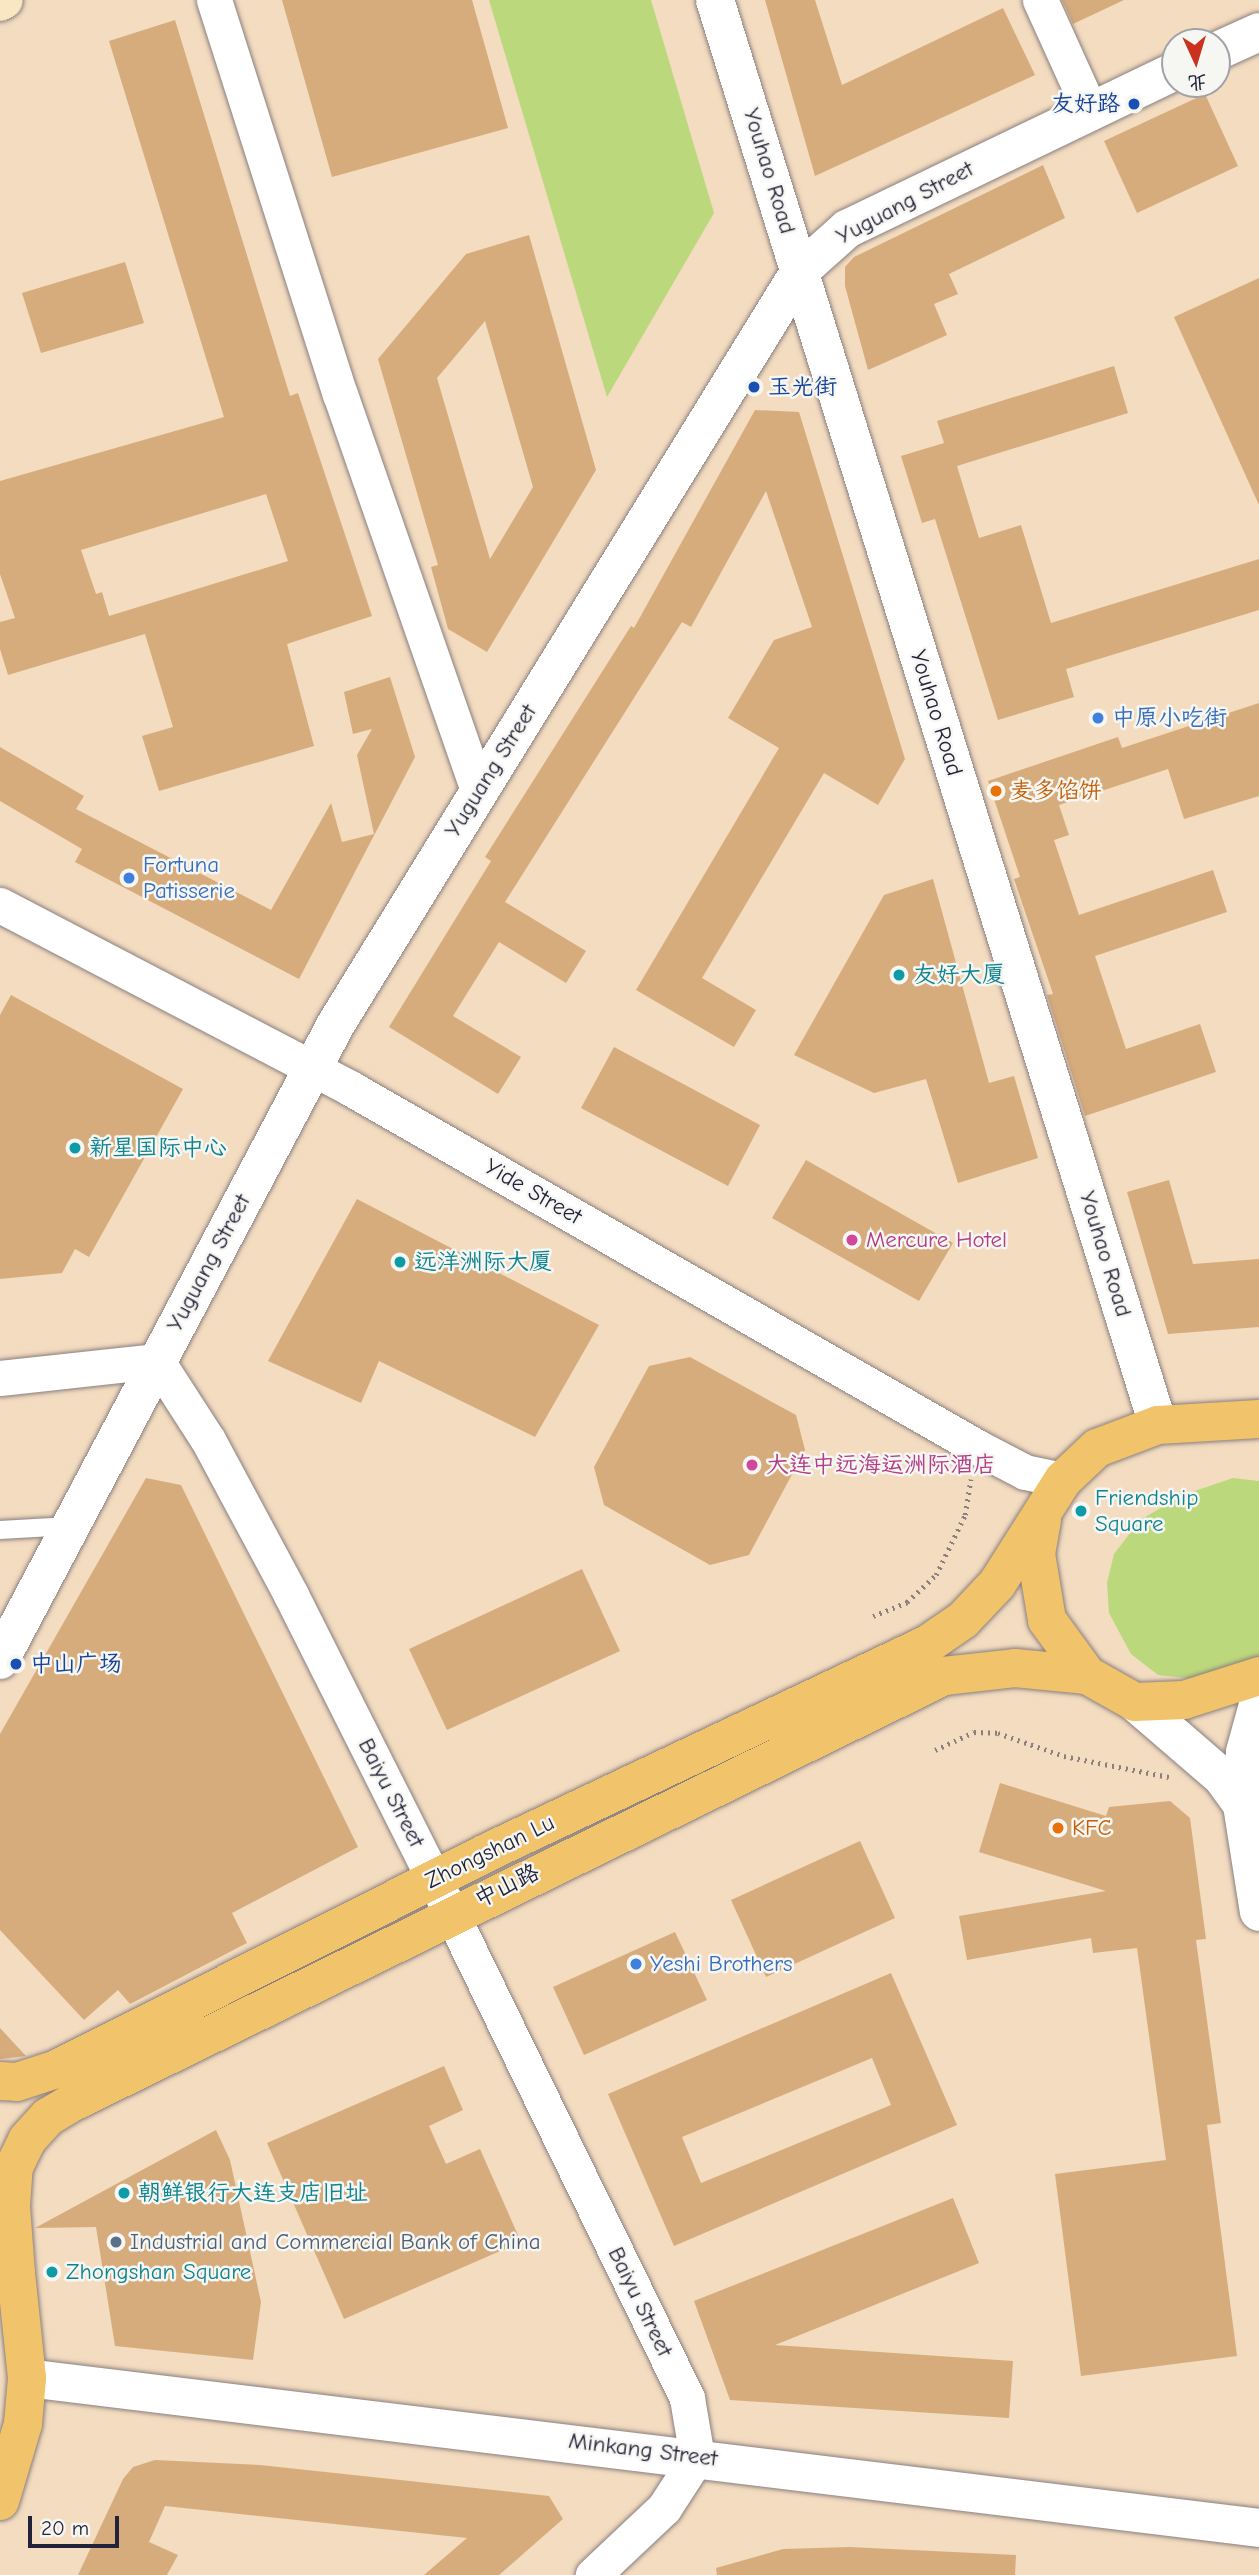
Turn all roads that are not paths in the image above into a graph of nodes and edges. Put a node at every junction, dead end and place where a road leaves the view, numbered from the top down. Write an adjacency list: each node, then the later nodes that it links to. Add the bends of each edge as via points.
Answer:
1 (214, 0): 9 (street, via 340,394)
2 (715, 0): 8 (street, Youhao Road)
3 (1040, 0): 7 (street)
4 (1259, 32): 5 (street)
5 (1231, 45)
6 (1161, 77): 7 (street, Yuguang Street)
7 (1090, 110): 8 (street, Yuguang Street, via 847,229)
8 (800, 271): 9 (street, Yuguang Street); 15 (street, Youhao Road)
9 (478, 790): 11 (street, Yuguang Street)
10 (0, 905): 11 (street, Yide Street)
11 (311, 1068): 12 (street, Yuguang Street); 16 (street, Yide Street, via 1025,1472)
12 (157, 1361): 13 (street); 17 (street, Yuguang Street); 26 (street, Baiyu Street, via 208,1440 291,1595)
13 (0, 1378)
14 (1259, 1419): 15 (main road)
15 (1158, 1425): 16 (main road, via 1097,1448)
16 (1054, 1495): 20 (main road, via 996,1584 963,1620); 21 (main road, via 1036,1554 1044,1608 1062,1644)
17 (70, 1526): 18 (lane); 19 (street, Yuguang Street)
18 (0, 1530)
19 (0, 1660)
20 (936, 1660): 21 (main road); 26 (main road, Zhongshan Lu); 28 (main road, 中山路)
21 (1087, 1675): 24 (main road)
22 (1259, 1676): 24 (main road, via 1184,1700)
23 (1259, 1701): 25 (street)
24 (1135, 1702): 25 (street)
25 (1232, 1791): 27 (street)
26 (434, 1879): 28 (street, Baiyu Street); 30 (main road, Zhongshan Lu)
27 (1259, 1912)
28 (451, 1913): 30 (main road, 中山路); 34 (street, Baiyu Street, via 687,2398)
29 (0, 2081): 30 (main road)
30 (65, 2085): 32 (main road, via 14,2167 11,2206)
31 (0, 2216): 32 (main road)
32 (16, 2273): 33 (main road)
33 (27, 2378): 34 (street, Minkang Street); 35 (main road, via 23,2424)
34 (696, 2457): 36 (street, Minkang Street); 37 (street, via 664,2508)
35 (0, 2501)
36 (1259, 2528)
37 (593, 2575)

